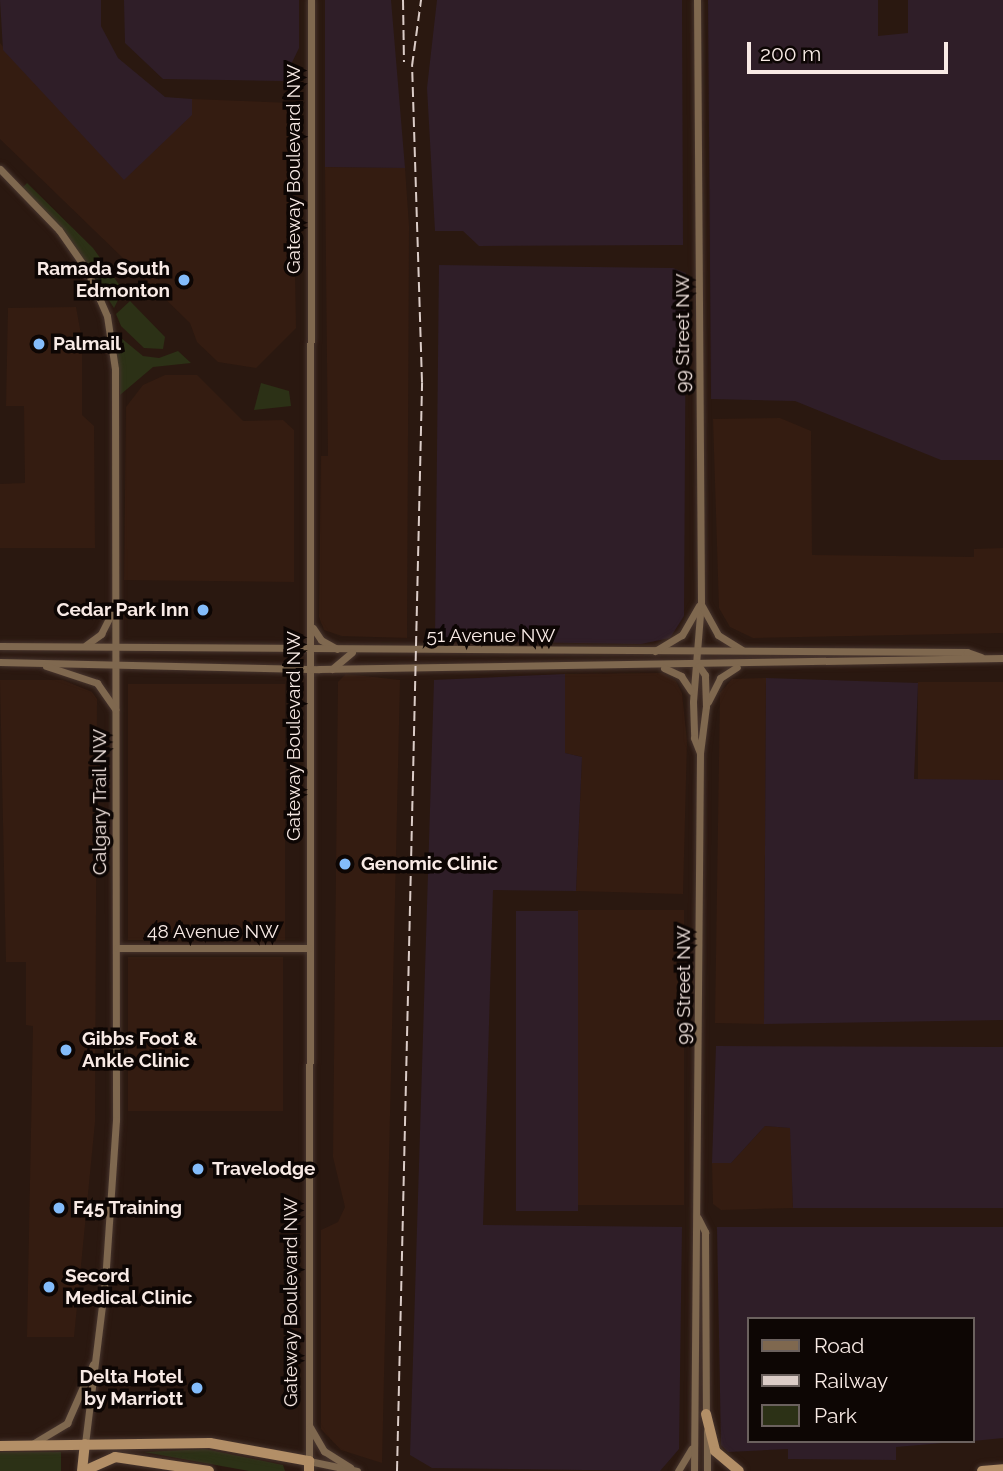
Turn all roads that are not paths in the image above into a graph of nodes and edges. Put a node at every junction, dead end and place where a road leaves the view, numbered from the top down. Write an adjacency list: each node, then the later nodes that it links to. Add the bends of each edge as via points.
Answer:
1 (311, 0): 6 (main road, Gateway Boulevard NW)
2 (697, 0): 5 (main road, 99 Street NW)
3 (0, 169): 4 (main road, Calgary Trail NW, via 72,247 107,316 115,369)
4 (116, 602): 8 (main road, via 99,638); 9 (main road, Calgary Trail NW)
5 (701, 602): 12 (main road, via 682,635); 13 (main road, 99 Street NW); 14 (main road, via 726,643)
6 (311, 621): 10 (main road, Gateway Boulevard NW); 11 (main road, via 324,643)
7 (0, 646): 8 (main road, 51 Avenue NW)
8 (72, 647): 9 (main road, 51 Avenue NW)
9 (117, 647): 10 (main road, 51 Avenue NW); 19 (main road, Calgary Trail NW)
10 (310, 651): 11 (main road, 51 Avenue NW); 23 (main road, Gateway Boulevard NW)
11 (356, 651): 12 (main road, 51 Avenue NW); 24 (main road, via 339,658)
12 (652, 652): 13 (main road, 51 Avenue NW)
13 (699, 652): 14 (main road, 51 Avenue NW); 22 (main road, 99 Street NW)
14 (752, 652): 15 (main road, 51 Avenue NW, via 967,652)
15 (982, 658): 16 (main road, 51 Avenue NW); 20 (main road, 51 Avenue NW)
16 (1003, 658)
17 (0, 662): 18 (main road, 51 Avenue NW)
18 (41, 664): 19 (main road, 51 Avenue NW); 27 (main road, via 97,683)
19 (117, 665): 23 (main road, 51 Avenue NW); 27 (main road, Calgary Trail NW)
20 (743, 665): 22 (main road, 51 Avenue NW); 26 (main road, via 720,678)
21 (659, 666): 22 (main road, 51 Avenue NW); 24 (main road, 51 Avenue NW); 25 (main road, via 685,680)
22 (699, 666): 25 (main road, 99 Street NW); 26 (main road, 99 Street NW, via 705,675)
23 (311, 669): 24 (main road, 51 Avenue NW); 30 (main road, Gateway Boulevard NW)
24 (332, 669)
25 (693, 702): 28 (main road, 99 Street NW, via 694,738)
26 (706, 706): 28 (main road, 99 Street NW)
27 (117, 713): 29 (main road, Calgary Trail NW)
28 (700, 753): 31 (main road, 99 Street NW)
29 (117, 948): 30 (main road, 48 Avenue NW); 32 (main road, Calgary Trail NW, via 113,1178)
30 (309, 948): 34 (main road, Gateway Boulevard NW)
31 (698, 1218): 33 (main road, 99 Street NW, via 705,1232); 35 (main road, 99 Street NW, via 693,1232)
32 (95, 1360): 36 (main road, via 66,1423); 38 (main road, Calgary Trail NW)
33 (706, 1414): 46 (main road, 99 Street NW); 47 (highway, via 715,1451)
34 (309, 1425): 39 (main road, Gateway Boulevard NW); 43 (main road, via 324,1451)
35 (694, 1441): 44 (main road); 45 (main road, 99 Street NW)
36 (34, 1443): 37 (highway); 38 (highway)
37 (0, 1444)
38 (85, 1444): 39 (highway, via 209,1443); 41 (highway, Calgary Trail NW)
39 (309, 1466): 43 (main road)
40 (1003, 1469): 48 (highway)
41 (83, 1471): 42 (highway, via 116,1457)
42 (209, 1471)
43 (359, 1471)
44 (678, 1471)
45 (694, 1471)
46 (707, 1471)
47 (739, 1471)
48 (982, 1471)

